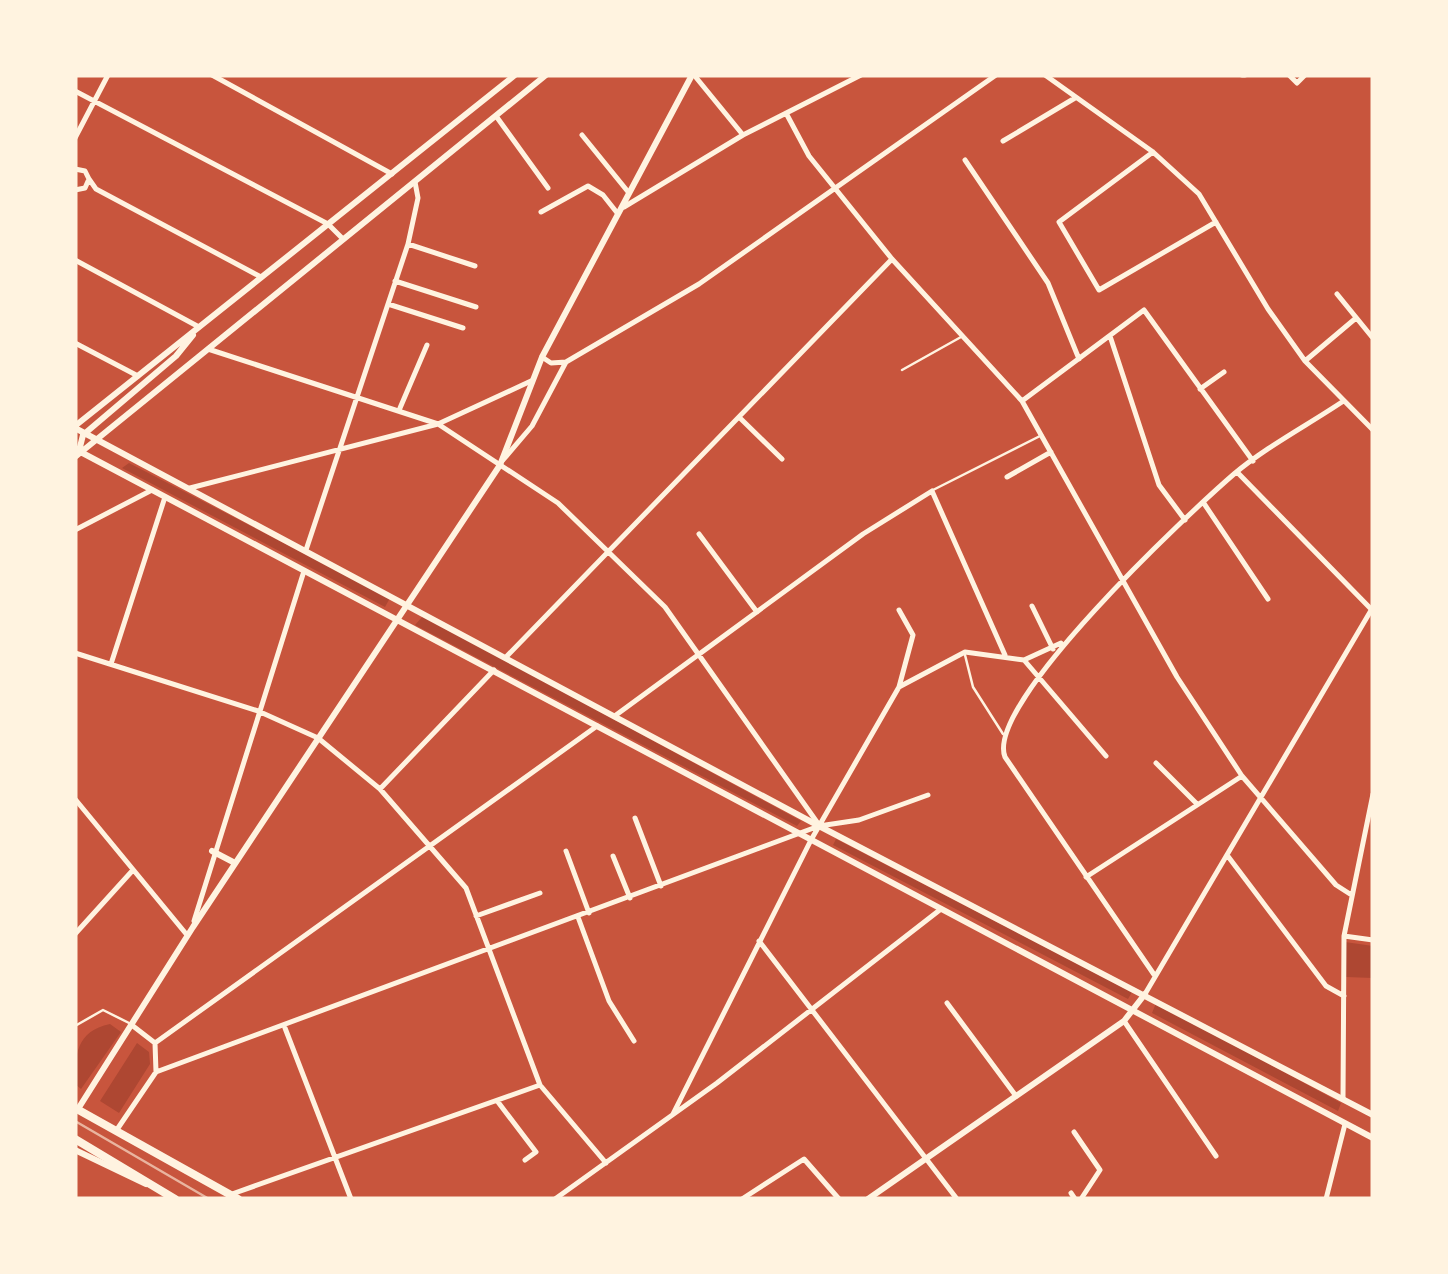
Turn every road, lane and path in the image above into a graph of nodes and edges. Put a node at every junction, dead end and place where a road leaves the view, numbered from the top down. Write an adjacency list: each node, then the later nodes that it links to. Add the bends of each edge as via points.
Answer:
1 (108, 75): 13 (street)
2 (212, 75): 23 (street)
3 (515, 75): 23 (main road)
4 (546, 75): 15 (main road)
5 (693, 75): 17 (street); 30 (main road)
6 (861, 75): 14 (street)
7 (996, 75): 26 (street)
8 (1045, 75): 12 (street)
9 (1288, 75): 10 (street, via 1296,83)
10 (1305, 75)
11 (75, 91): 13 (street)
12 (1075, 98): 19 (street); 20 (street)
13 (94, 101): 18 (street); 34 (street)
14 (786, 113): 17 (street); 26 (street, via 808,156)
15 (496, 116): 25 (main road); 27 (street)
16 (582, 135): 30 (street)
17 (743, 135): 31 (street)
18 (75, 138)
19 (1003, 141)
20 (1152, 152): 33 (street, via 1199,194); 33 (street, via 1059,222 1099,290)
21 (964, 160): 55 (street, via 1048,284)
22 (77, 168): 24 (street)
23 (392, 174): 34 (main road)
24 (90, 180): 28 (street); 29 (street)
25 (416, 182): 35 (main road); 36 (street)
26 (834, 186): 38 (street); 57 (street, via 699,284)
27 (548, 188)
28 (96, 189): 29 (street); 40 (street)
29 (78, 190)
30 (629, 193): 31 (main road)
31 (620, 211): 32 (street, via 588,186); 54 (main road)
32 (541, 212)
33 (1216, 222): 56 (street)
34 (328, 224): 35 (street); 40 (main road)
35 (343, 239): 53 (main road)
36 (408, 244): 39 (street); 41 (street)
37 (75, 260): 46 (street)
38 (892, 260): 48 (street); 67 (street)
39 (475, 266)
40 (261, 278): 46 (main road)
41 (395, 281): 43 (street); 44 (street)
42 (1337, 294): 45 (street)
43 (388, 304): 47 (street); 63 (street)
44 (476, 308)
45 (1356, 318): 50 (street); 56 (street)
46 (199, 327): 60 (main road); 71 (main road, via 179,354)
47 (463, 328)
48 (962, 336): 58 (lane); 64 (street)
49 (1110, 336): 55 (street); 62 (street, via 1144,310); 87 (street, via 1159,485)
50 (1372, 336)
51 (75, 343): 60 (street)
52 (427, 345): 66 (street)
53 (208, 349): 63 (street); 73 (main road)
54 (542, 357): 57 (street); 61 (main road)
55 (1079, 358): 64 (street)
56 (1305, 361): 65 (street)
57 (566, 362): 79 (street, via 532,426)
58 (902, 370)
59 (1224, 372): 62 (street)
60 (138, 376): 69 (main road)
61 (532, 381): 68 (street); 79 (main road)
62 (1200, 389): 78 (street)
63 (357, 396): 66 (street); 74 (street)
64 (1022, 401): 72 (street)
65 (1342, 402): 70 (street); 78 (street)
66 (400, 408): 68 (street)
67 (741, 419): 77 (street); 91 (street)
68 (438, 424): 74 (street); 79 (street)
69 (75, 427): 71 (main road)
70 (1373, 430)
71 (84, 434): 73 (main road); 76 (main road)
72 (1042, 435): 75 (street); 84 (lane)
73 (95, 440): 76 (main road); 82 (main road)
74 (340, 447): 82 (street); 90 (street)
75 (1052, 452): 81 (street); 93 (street)
76 (77, 453): 83 (main road)
77 (782, 459)
78 (1253, 461): 80 (street)
79 (500, 465): 91 (street, via 558,503); 95 (main road)
80 (1237, 472): 86 (street); 97 (street)
81 (1007, 477)
82 (187, 489): 90 (main road)
83 (152, 490): 85 (main road); 88 (street)
84 (932, 491): 99 (street); 107 (street)
85 (165, 496): 92 (main road); 109 (street)
86 (1203, 502): 87 (street); 94 (street)
87 (1184, 520): 93 (street)
88 (75, 530)
89 (699, 534): 99 (street)
90 (306, 550): 95 (main road)
91 (611, 552): 105 (street, via 666,608); 106 (street)
92 (304, 571): 100 (main road); 113 (street)
93 (1125, 579): 101 (street); 120 (street, via 1177,678)
94 (1268, 599)
95 (408, 603): 100 (main road); 106 (main road)
96 (1032, 606): 102 (street)
97 (1372, 608): 124 (street)
98 (899, 610): 112 (street, via 913,635)
99 (757, 612): 105 (street)
100 (397, 620): 110 (main road); 117 (main road)
101 (1063, 641): 102 (street); 111 (street)
102 (1053, 648): 108 (street)
103 (75, 652): 109 (street)
104 (964, 652): 107 (street); 112 (street); 116 (lane, via 973,687)
105 (699, 654): 114 (street); 128 (street)
106 (506, 656): 114 (main road)
107 (1005, 656): 108 (street)
108 (1024, 660): 111 (street)
109 (111, 664): 113 (street)
110 (494, 670): 115 (main road); 121 (street)
111 (1040, 679): 116 (street); 118 (street)
112 (899, 686): 128 (street)
113 (258, 711): 117 (street); 132 (street)
114 (616, 715): 128 (main road)
115 (598, 726): 129 (main road); 131 (street)
116 (1003, 734): 138 (street, via 1005,757)
117 (318, 738): 121 (street); 136 (main road)
118 (1106, 756)
119 (1156, 763): 126 (street)
120 (1242, 776): 124 (street); 126 (street)
121 (380, 789): 131 (street)
122 (928, 794): 128 (street, via 859,820)
123 (1373, 794): 141 (street)
124 (1259, 799): 134 (street); 141 (street)
125 (75, 800): 137 (street)
126 (1196, 803): 138 (street)
127 (636, 818): 139 (street)
128 (820, 826): 129 (street); 130 (street); 155 (main road)
129 (800, 834): 130 (main road); 139 (street)
130 (811, 840): 143 (main road); 152 (street)
131 (432, 845): 145 (street, via 466,888); 165 (street)
132 (212, 851): 136 (main road); 147 (street)
133 (566, 851): 144 (street)
134 (1226, 855): 154 (street); 156 (street, via 1326,986)
135 (614, 856): 142 (street)
136 (235, 863): 147 (main road)
137 (133, 870): 148 (street); 149 (street)
138 (1086, 877): 154 (street)
139 (661, 886): 142 (street)
140 (540, 893): 145 (street)
141 (1350, 894): 150 (street)
142 (630, 898): 144 (street)
143 (942, 909): 158 (street); 159 (main road)
144 (589, 913): 146 (street)
145 (476, 916): 153 (street)
146 (578, 918): 153 (street); 164 (street, via 609,1000)
147 (192, 927): 149 (main road)
148 (75, 934)
149 (187, 936): 162 (main road)
150 (1344, 936): 151 (street); 156 (street)
151 (1373, 940)
152 (759, 941): 158 (street); 172 (street)
153 (490, 951): 163 (street); 167 (street)
154 (1155, 976): 155 (street)
155 (1145, 994): 159 (main road); 169 (main road)
156 (1344, 996): 169 (street)
157 (947, 1003): 168 (street)
158 (814, 1009): 172 (street); 182 (street)
159 (1134, 1011): 160 (main road); 174 (main road)
160 (1124, 1021): 168 (main road); 180 (street)
161 (75, 1026): 162 (lane, via 103,1010)
162 (133, 1026): 165 (street); 171 (main road)
163 (285, 1028): 166 (street); 181 (street)
164 (634, 1041)
165 (155, 1043): 166 (street)
166 (156, 1072): 175 (street)
167 (540, 1085): 170 (street); 184 (street)
168 (1016, 1096): 182 (main road)
169 (1343, 1099): 173 (main road)
170 (497, 1101): 181 (street); 183 (street, via 536,1152)
171 (77, 1108): 175 (highway)
172 (673, 1114): 184 (street)
173 (1373, 1115)
174 (1345, 1124): 177 (main road); 195 (street)
175 (116, 1131): 186 (highway)
176 (1074, 1132): 187 (street, via 1100,1170)
177 (1373, 1138)
178 (75, 1139): 185 (highway)
179 (75, 1150): 185 (main road)
180 (1216, 1156)
181 (337, 1157): 186 (street); 189 (street)
182 (926, 1159): 193 (main road); 194 (street)
183 (525, 1160)
184 (606, 1164): 190 (street)
185 (152, 1186): 188 (highway)
186 (234, 1197)
187 (1076, 1197)
188 (175, 1199)
189 (351, 1199)
190 (555, 1199)
191 (742, 1199): 192 (street, via 804,1159)
192 (839, 1199)
193 (868, 1199)
194 (957, 1199)
195 (1326, 1199)

